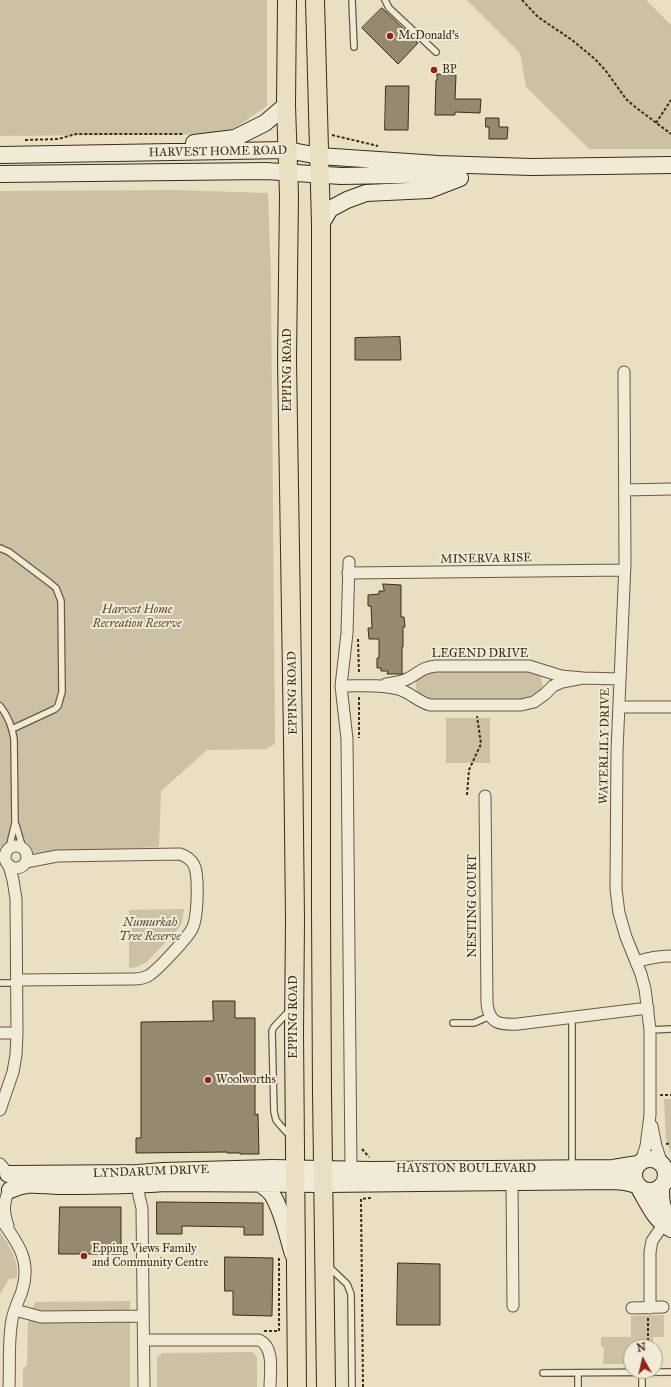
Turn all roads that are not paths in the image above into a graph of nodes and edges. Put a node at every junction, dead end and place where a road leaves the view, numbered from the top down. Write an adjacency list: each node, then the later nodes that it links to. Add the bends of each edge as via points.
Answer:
1 (287, 0): 7 (main road, EPPING ROAD)
2 (315, 0): 11 (main road)
3 (352, 0): 5 (lane)
4 (385, 0): 6 (lane, via 389,8)
5 (354, 47)
6 (436, 52)
7 (286, 105): 8 (main road, EPPING ROAD); 9 (street, via 265,123 235,138)
8 (287, 150): 9 (street, HARVEST HOME ROAD); 11 (street, HARVEST HOME ROAD); 14 (main road, EPPING ROAD)
9 (105, 153): 10 (street, HARVEST HOME ROAD)
10 (0, 155)
11 (320, 156): 13 (street, HARVEST HOME ROAD); 17 (main road)
12 (671, 166): 13 (street, HARVEST HOME ROAD)
13 (531, 167): 16 (street, HARVEST HOME ROAD)
14 (288, 173): 15 (street, HARVEST HOME ROAD, via 266,171); 17 (street, HARVEST HOME ROAD); 65 (main road, EPPING ROAD)
15 (0, 174)
16 (471, 174): 17 (street, HARVEST HOME ROAD); 18 (street, via 429,190 366,193 330,209)
17 (320, 175): 18 (main road)
18 (321, 224): 61 (main road, via 321,911)
19 (624, 372): 21 (street, WATERLILY DRIVE)
20 (671, 489): 21 (street)
21 (624, 490): 23 (street, WATERLILY DRIVE)
22 (0, 548): 35 (lane, via 56,588 61,601 61,700 55,709)
23 (625, 570): 27 (street, WATERLILY DRIVE); 28 (street, MINERVA RISE, via 348,568 347,633)
24 (543, 670): 25 (street, LEGEND DRIVE, via 529,666 436,666); 26 (street, LEGEND DRIVE, via 562,676); 30 (street, LEGEND DRIVE, via 547,684)
25 (418, 672): 29 (street, LEGEND DRIVE, via 398,683); 31 (street, LEGEND DRIVE, via 413,682 413,690)
26 (583, 678): 27 (street, LEGEND DRIVE); 30 (street, LEGEND DRIVE, via 562,682)
27 (620, 679): 33 (street, WATERLILY DRIVE)
28 (341, 686): 29 (street, LEGEND DRIVE); 62 (street, via 348,739)
29 (377, 686): 31 (street, LEGEND DRIVE, via 398,689)
30 (545, 694): 31 (street, LEGEND DRIVE, via 534,702 521,705 430,705)
31 (418, 699)
32 (0, 706): 35 (lane)
33 (619, 707): 34 (street); 43 (street, WATERLILY DRIVE, via 616,889 619,913)
34 (671, 707)
35 (12, 729): 37 (lane)
36 (485, 796): 47 (street, NESTING COURT, via 487,1003)
37 (15, 823): 38 (lane); 39 (lane)
38 (6, 850): 39 (street, via 16,846); 40 (street)
39 (25, 857): 40 (street, via 15,868); 41 (street); 44 (street, via 173,854 184,856 193,863 196,871 196,920 190,933 158,968 145,977)
40 (5, 863): 41 (street, via 13,880)
41 (16, 899): 44 (street)
42 (671, 956): 43 (street)
43 (636, 962): 46 (street, WATERLILY DRIVE)
44 (17, 982): 45 (lane); 52 (street)
45 (0, 983)
46 (648, 1008): 48 (street); 51 (street, WATERLILY DRIVE)
47 (490, 1016): 48 (street, via 498,1023 506,1025); 49 (lane, via 474,1023)
48 (572, 1017): 58 (lane)
49 (453, 1023)
50 (671, 1029): 51 (lane)
51 (650, 1030): 55 (street, WATERLILY DRIVE)
52 (18, 1033): 53 (street); 54 (street, via 13,1072)
53 (0, 1034)
54 (0, 1110)
55 (650, 1115): 56 (street, WATERLILY DRIVE, via 646,1146); 57 (street, WATERLILY DRIVE)
56 (639, 1163): 57 (street, via 654,1160); 58 (street, HAYSTON BOULEVARD, via 613,1168); 66 (street, via 634,1175)
57 (662, 1164): 67 (street, via 666,1173)
58 (572, 1168): 60 (street, HAYSTON BOULEVARD)
59 (4, 1169): 63 (street, LYNDARUM DRIVE); 68 (street, via 11,1182)
60 (512, 1175): 62 (street, HAYSTON BOULEVARD); 66 (street, HAYSTON BOULEVARD, via 614,1181); 74 (street)
61 (324, 1176): 62 (street, HAYSTON BOULEVARD); 65 (street, HAYSTON BOULEVARD); 72 (main road)
62 (351, 1176)
63 (142, 1179): 64 (street, LYNDARUM DRIVE, via 164,1183); 65 (street, LYNDARUM DRIVE, via 171,1170); 68 (street, LYNDARUM DRIVE, via 59,1186 24,1184); 79 (street, via 145,1196 142,1208)
64 (260, 1183): 65 (street, LYNDARUM DRIVE); 73 (street, via 273,1196)
65 (295, 1184): 73 (main road, EPPING ROAD)
66 (638, 1187): 67 (street, via 648,1192); 70 (street, via 655,1216)
67 (661, 1187): 70 (street, via 662,1204)
68 (5, 1195): 71 (street, via 4,1214)
69 (0, 1218): 71 (street)
70 (669, 1223): 78 (street, via 652,1241)
71 (10, 1232): 77 (street, via 22,1253 26,1268)
72 (325, 1263): 88 (main road); 89 (lane, via 347,1284 351,1294)
73 (296, 1264): 87 (main road, EPPING ROAD)
74 (513, 1306)
75 (663, 1307): 78 (street)
76 (632, 1308): 78 (street)
77 (15, 1310): 79 (street, via 41,1317); 84 (street, via 11,1331)
78 (649, 1312)
79 (143, 1316): 80 (street)
80 (144, 1340): 85 (street); 86 (street, via 261,1341 269,1351)
81 (578, 1372): 82 (lane); 83 (lane); 90 (lane)
82 (623, 1372)
83 (543, 1373)
84 (9, 1387)
85 (144, 1387)
86 (270, 1387)
87 (297, 1387)
88 (326, 1387)
89 (352, 1387)
90 (578, 1387)

